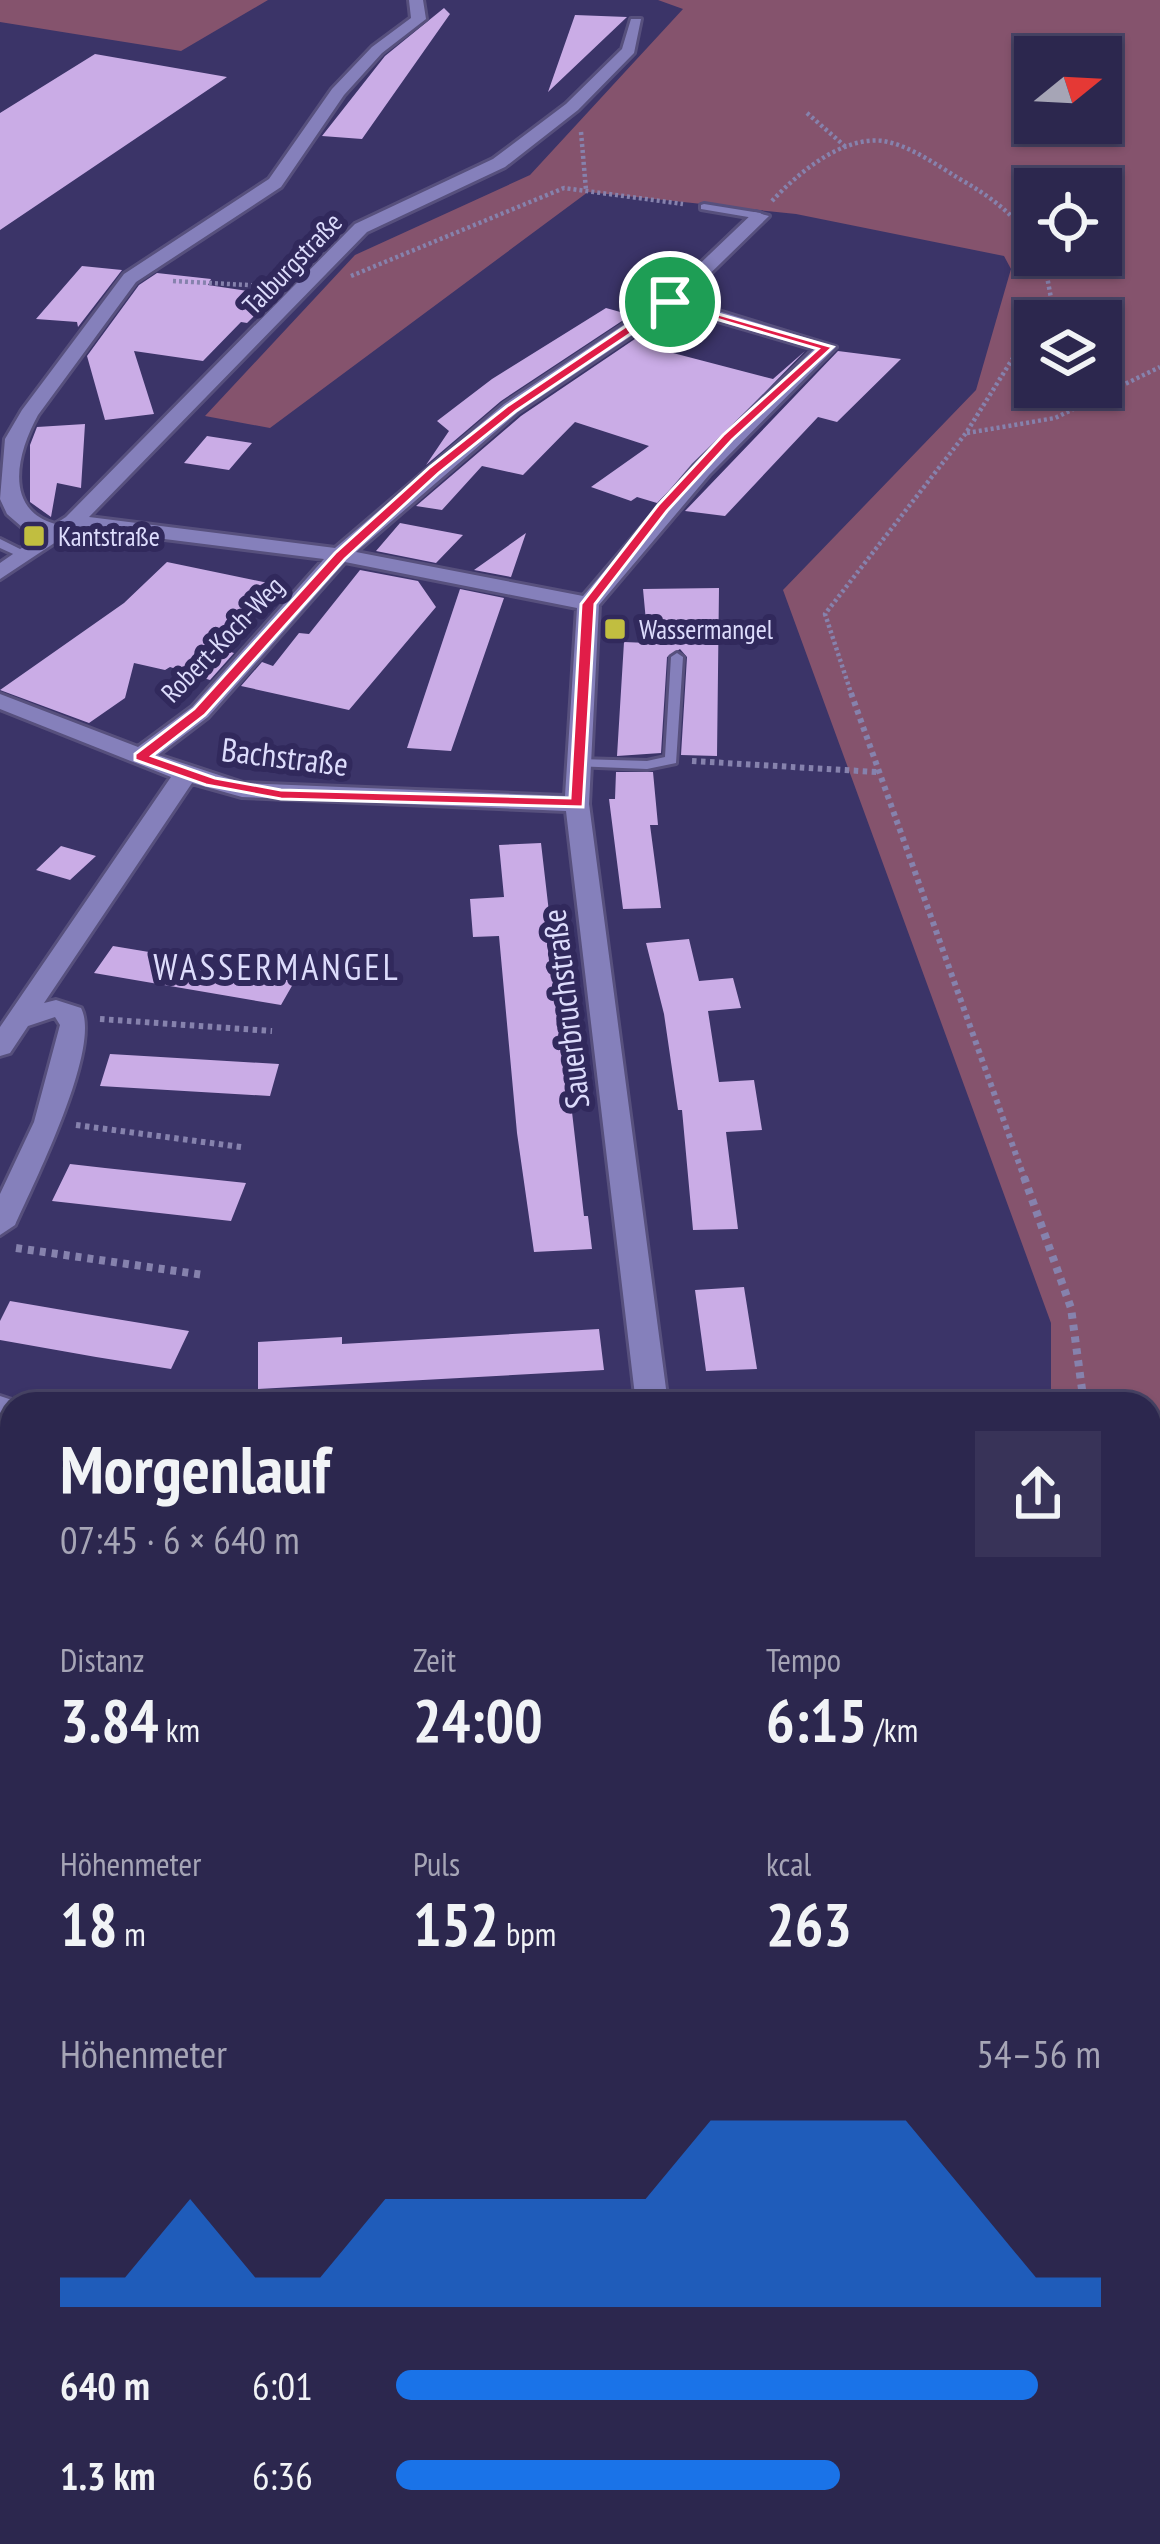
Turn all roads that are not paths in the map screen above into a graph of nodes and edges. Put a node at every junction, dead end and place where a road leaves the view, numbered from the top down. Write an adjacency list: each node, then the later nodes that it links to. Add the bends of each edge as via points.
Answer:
1 (416, 0): 6 (street, via 419,20 338,92 275,183 130,278 29,414 16,439 8,492 29,523)
2 (636, 22): 6 (street, Talburgstraße, via 629,50 500,163 362,228)
3 (704, 207): 4 (lane)
4 (760, 216): 5 (street, Robert-Koch-Weg)
5 (670, 302): 9 (street, Robert-Koch-Weg, via 512,408); 11 (street, via 827,347 662,508)
6 (66, 526): 8 (street, Talburgstraße); 9 (street)
7 (0, 543): 8 (lane)
8 (26, 556): 10 (street, Talburgstraße)
9 (340, 556): 11 (street); 14 (street, Robert-Koch-Weg, via 200,712)
10 (0, 573)
11 (588, 604): 15 (street, Sauerbruchstraße)
12 (677, 657): 15 (lane, via 671,760)
13 (0, 701): 14 (street, Bachstraße)
14 (140, 757): 16 (street, Bachstraße)
15 (579, 763): 17 (street, Sauerbruchstraße)
16 (184, 774): 17 (street, Bachstraße, via 281,795); 18 (street)
17 (577, 803): 21 (street, Sauerbruchstraße)
18 (17, 1021): 19 (street); 20 (street, via 56,1008 74,1025 48,1122)
19 (0, 1047)
20 (0, 1225)
21 (651, 1392)

